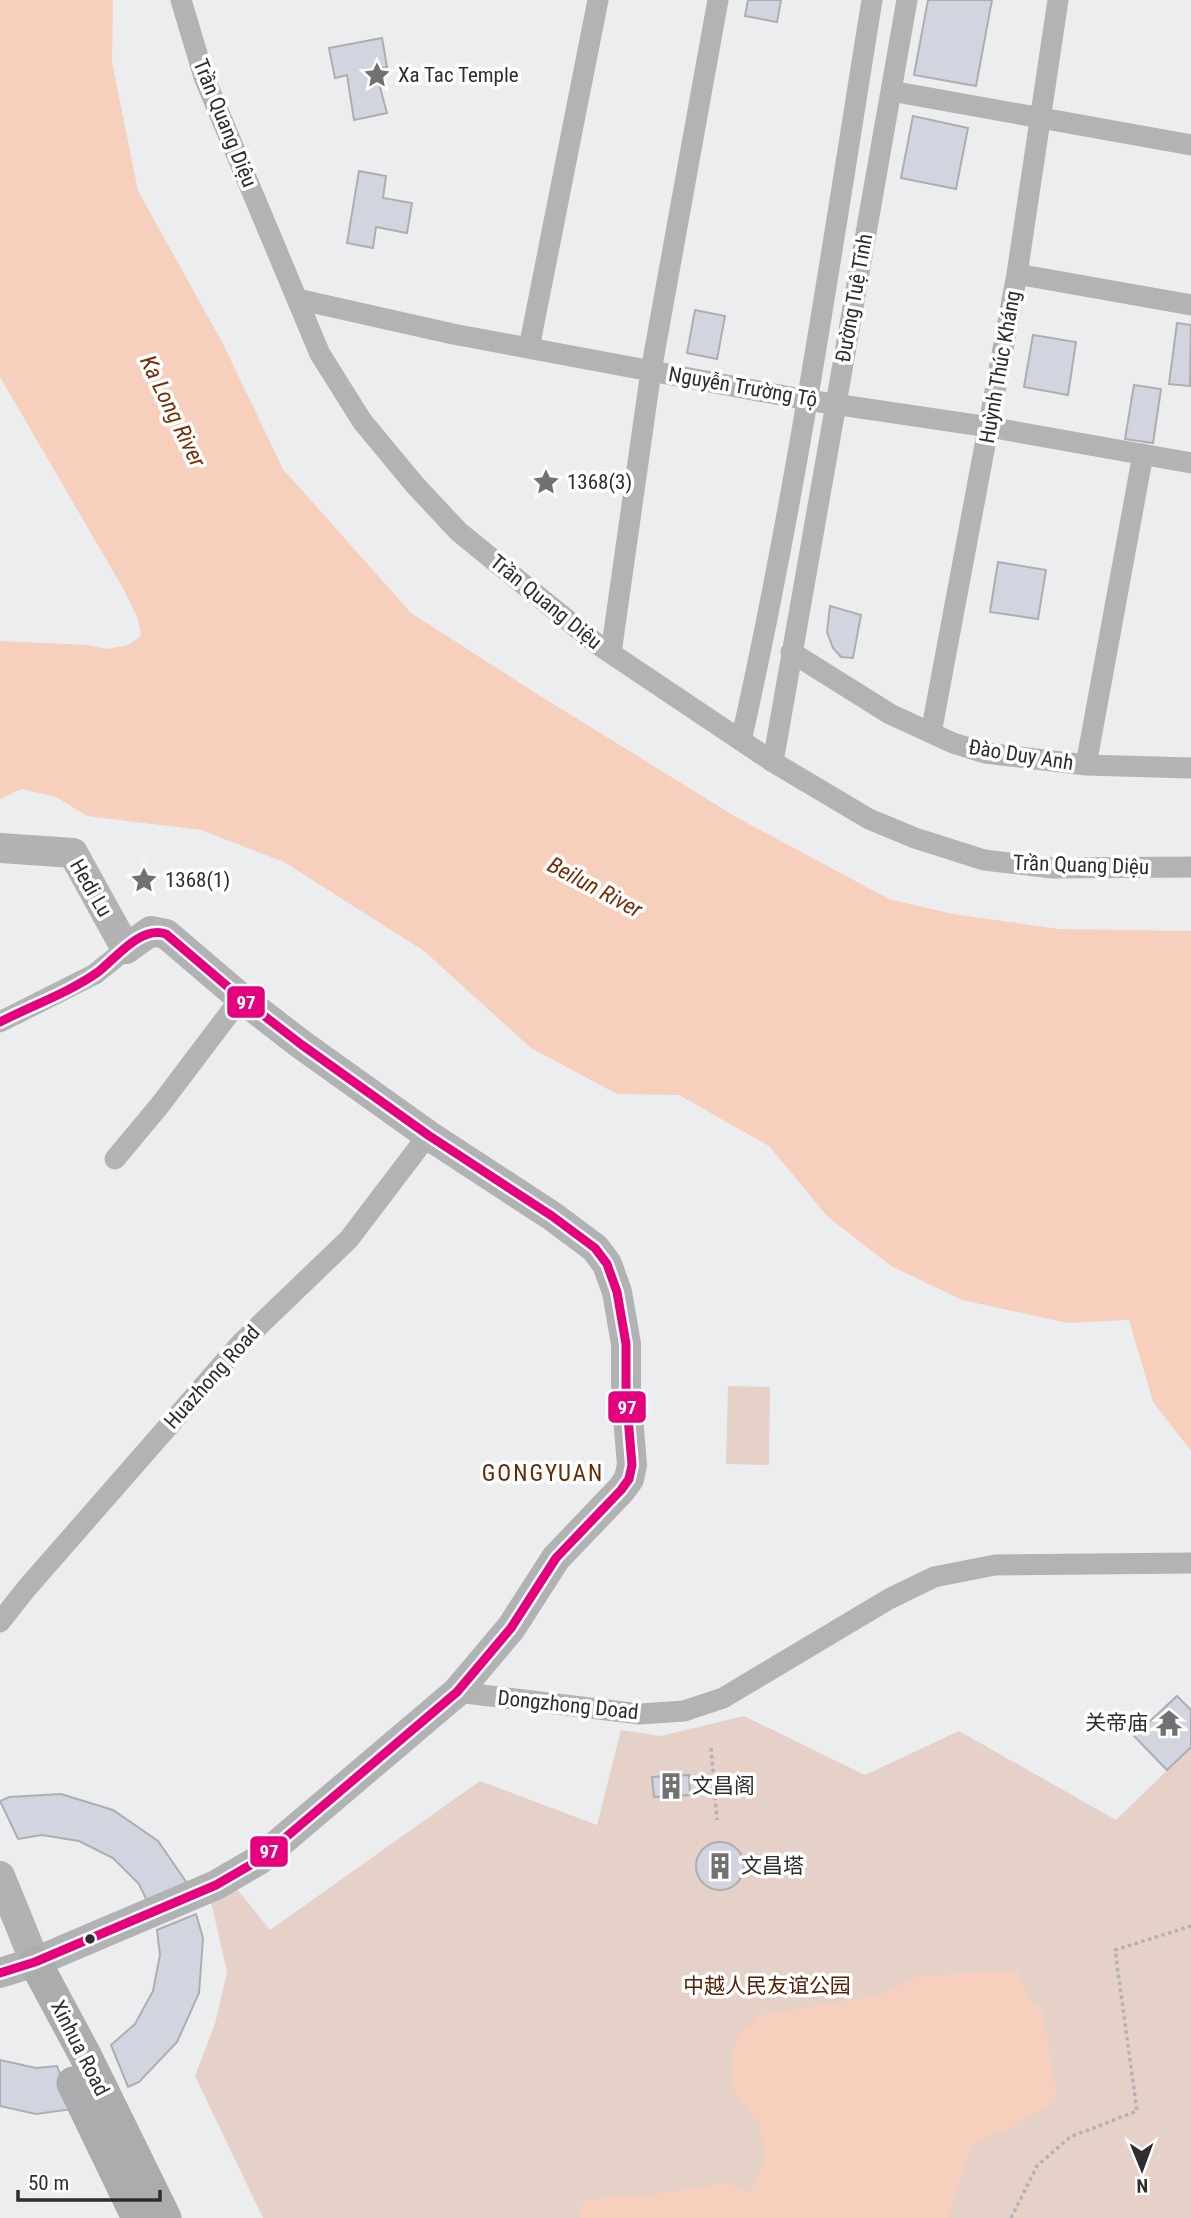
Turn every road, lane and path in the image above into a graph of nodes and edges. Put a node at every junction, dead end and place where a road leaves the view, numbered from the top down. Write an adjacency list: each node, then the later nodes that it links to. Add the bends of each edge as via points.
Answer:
1 (181, 0): 11 (street, Trần Quang Diệu, via 204,77)
2 (598, 0): 13 (street)
3 (718, 0): 14 (street)
4 (872, 0): 15 (street, Đường Tuệ Tĩnh)
5 (907, 0): 7 (street, Đường Tuệ Tĩnh)
6 (1058, 0): 8 (street, Huỳnh Thúc Kháng)
7 (891, 91): 8 (street); 16 (street, Đường Tuệ Tĩnh)
8 (1040, 118): 9 (street); 10 (street, Huỳnh Thúc Kháng)
9 (1191, 145)
10 (1017, 274): 12 (street); 17 (street, Huỳnh Thúc Kháng)
11 (297, 299): 13 (street, Nguyễn Trường Tộ); 21 (street, Trần Quang Diệu, via 320,354 362,421 415,485 459,532)
12 (1191, 305)
13 (530, 348): 14 (street, Nguyễn Trường Tộ)
14 (651, 371): 15 (street, Nguyễn Trường Tộ); 21 (street)
15 (807, 400): 16 (street, Nguyễn Trường Tộ); 23 (street, Đường Tuệ Tĩnh)
16 (835, 404): 17 (street, Nguyễn Trường Tộ); 20 (street, Đường Tuệ Tĩnh)
17 (989, 427): 18 (street, Nguyễn Trường Tộ); 22 (street, Huỳnh Thúc Kháng)
18 (1143, 454): 19 (street, Nguyễn Trường Tộ); 25 (street)
19 (1191, 463)
20 (791, 652): 22 (street, Đào Duy Anh, via 890,714); 24 (street, Đường Tuệ Tĩnh)
21 (611, 653): 23 (street, Trần Quang Diệu)
22 (931, 733): 25 (street, Đào Duy Anh, via 985,753)
23 (741, 741): 24 (street, Trần Quang Diệu)
24 (773, 762): 28 (street, Trần Quang Diệu, via 869,819 984,860 1052,868)
25 (1086, 765): 26 (street, Đào Duy Anh)
26 (1191, 768)
27 (0, 848): 29 (street, Hedi Lu, via 73,853)
28 (1191, 867)
29 (126, 949): 30 (street, via 151,932 166,934); 31 (street, via 95,974)
30 (241, 998): 32 (street); 33 (street)
31 (0, 1022)
32 (428, 1135): 35 (street, Huazhong Road, via 349,1239 242,1342); 36 (street, via 595,1248 607,1264 617,1292 626,1344 629,1479 556,1558 511,1628)
33 (115, 1159)
34 (1191, 1563): 36 (street, Dongzhong Doad, via 995,1565 934,1577 723,1698 684,1711 640,1714)
35 (0, 1622)
36 (457, 1692): 42 (street, via 259,1860 216,1885)
37 (711, 1748): 38 (path)
38 (717, 1820)
39 (0, 1876): 42 (street, Xinhua Road)
40 (0, 1909): 42 (street)
41 (1191, 1926): 45 (path, via 1115,1950 1137,2111 1070,2137 1037,2166)
42 (10, 1962): 43 (main road, Xinhua Road); 44 (main road, Xinhua Road, via 85,2055)
43 (138, 2218)
44 (165, 2218)
45 (1011, 2218)

